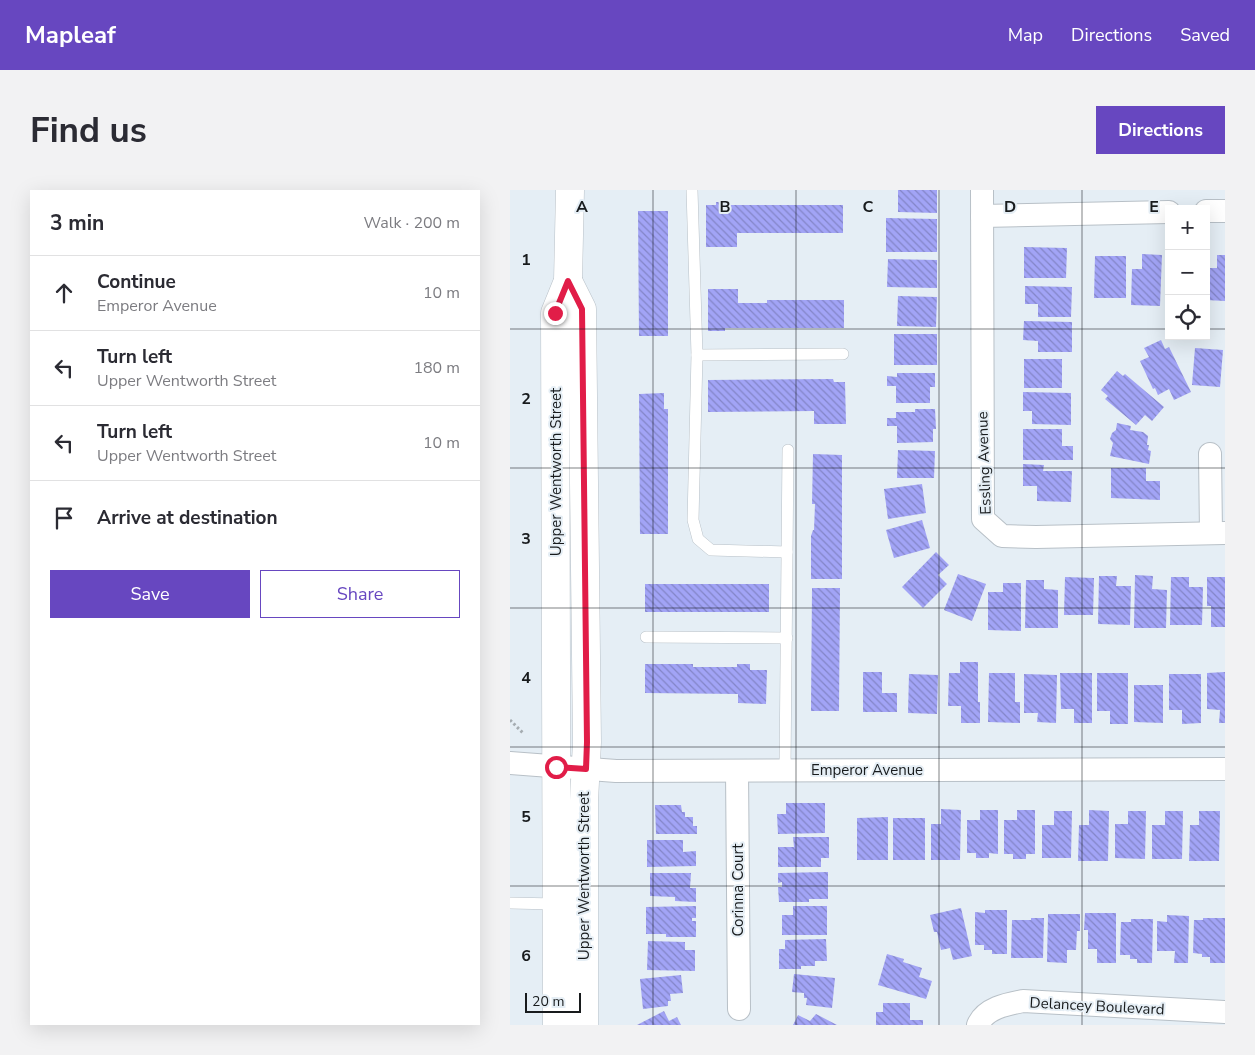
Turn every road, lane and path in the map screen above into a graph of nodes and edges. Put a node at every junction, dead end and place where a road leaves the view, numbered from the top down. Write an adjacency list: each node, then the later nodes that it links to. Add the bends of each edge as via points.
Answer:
1 (570, 190): 8 (main road, Upper Wentworth Street)
2 (692, 190): 10 (lane)
3 (982, 190): 7 (street, Essling Avenue)
4 (1210, 211): 5 (street)
5 (1225, 211)
6 (1165, 212): 7 (street)
7 (982, 216): 13 (street, Essling Avenue, via 983,519 1002,536)
8 (568, 281): 20 (main road, Upper Wentworth Street, via 555,313); 21 (main road, Upper Wentworth Street, via 582,309)
9 (842, 354): 10 (lane)
10 (697, 355): 14 (lane, via 692,520 698,539 710,550)
11 (788, 450): 14 (lane)
12 (1210, 454): 13 (street)
13 (1218, 533)
14 (787, 552): 16 (lane)
15 (646, 637): 16 (lane)
16 (787, 638): 23 (lane)
17 (510, 720): 18 (path)
18 (524, 734)
19 (510, 763): 20 (street, Emperor Avenue)
20 (556, 767): 21 (street, Emperor Avenue); 26 (main road, Upper Wentworth Street)
21 (586, 769): 24 (street, Emperor Avenue); 30 (main road, Upper Wentworth Street)
22 (1225, 769): 23 (street, Emperor Avenue)
23 (785, 770): 24 (street, Emperor Avenue)
24 (737, 771): 27 (street, Corinna Court)
25 (510, 903): 26 (lane)
26 (556, 904): 29 (main road, Upper Wentworth Street)
27 (739, 1009)
28 (1214, 1017): 31 (street, Delancey Boulevard, via 1023,1002 1004,1004 981,1017)
29 (557, 1025)
30 (584, 1025)
31 (978, 1025)

